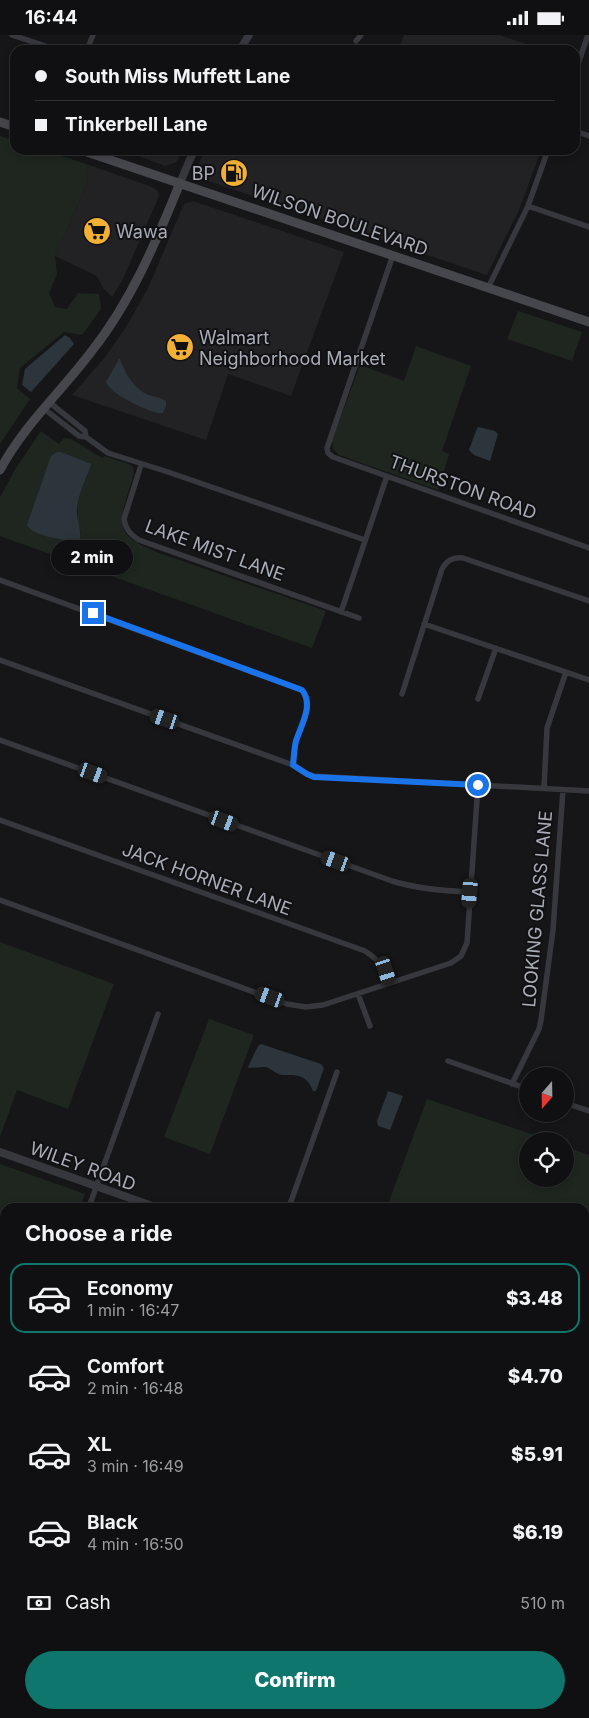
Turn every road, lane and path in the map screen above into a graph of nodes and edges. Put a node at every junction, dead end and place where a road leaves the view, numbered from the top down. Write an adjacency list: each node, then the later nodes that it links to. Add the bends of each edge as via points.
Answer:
1 (12, 35): 6 (street)
2 (361, 35): 4 (street)
3 (588, 35): 5 (street)
4 (356, 41)
5 (587, 43): 7 (street)
6 (42, 45)
7 (580, 60)
8 (96, 155): 11 (main road, WILSON BOULEVARD)
9 (192, 155): 11 (street)
10 (546, 155): 12 (street)
11 (180, 183): 14 (main road, WILSON BOULEVARD); 17 (main road, via 119,312 91,353)
12 (528, 206): 13 (street); 15 (street)
13 (589, 227)
14 (393, 255): 15 (main road, WILSON BOULEVARD); 23 (street, THURSTON ROAD, via 327,448 333,457)
15 (488, 287): 16 (main road, WILSON BOULEVARD)
16 (589, 321)
17 (46, 405): 18 (street); 19 (street); 22 (main road, via 23,433)
18 (75, 423): 19 (street); 20 (street, via 85,431)
19 (70, 429): 20 (street)
20 (86, 437): 21 (street, via 108,453)
21 (141, 465): 24 (street); 28 (street, LAKE MIST LANE, via 125,512 126,527 131,535 148,544)
22 (0, 470)
23 (387, 476): 24 (street); 25 (street, THURSTON ROAD)
24 (365, 540): 28 (street)
25 (589, 548)
26 (0, 580): 38 (street, via 302,690 308,707 295,744)
27 (589, 601): 30 (street, via 455,557 442,569)
28 (341, 612): 29 (street, LAKE MIST LANE)
29 (359, 618)
30 (424, 624): 31 (street); 35 (street)
31 (496, 648): 33 (street); 36 (street)
32 (0, 660): 38 (street)
33 (566, 672): 34 (street); 40 (street, via 547,728)
34 (589, 680)
35 (402, 693)
36 (478, 699)
37 (0, 740): 44 (street, via 392,881 432,890)
38 (293, 765): 39 (street, via 314,777)
39 (478, 785): 40 (street); 44 (street)
40 (544, 789): 41 (street)
41 (563, 789): 42 (street); 52 (street, LOOKING GLASS LANE, via 553,930 542,1019)
42 (589, 791)
43 (0, 820): 46 (street, JACK HORNER LANE, via 366,951 380,962)
44 (470, 893): 46 (street, via 467,943 461,956 451,963)
45 (0, 900): 47 (street, via 296,1006 313,1007)
46 (390, 983): 47 (street)
47 (358, 994): 49 (street)
48 (158, 1014): 57 (street)
49 (370, 1026)
50 (448, 1061): 52 (street)
51 (337, 1072): 60 (street)
52 (512, 1084): 53 (street)
53 (519, 1086)
54 (574, 1106): 55 (street)
55 (589, 1111)
56 (0, 1152): 57 (street, WILEY ROAD)
57 (96, 1187): 58 (street); 59 (street, WILEY ROAD)
58 (90, 1203)
59 (143, 1203)
60 (290, 1203)

